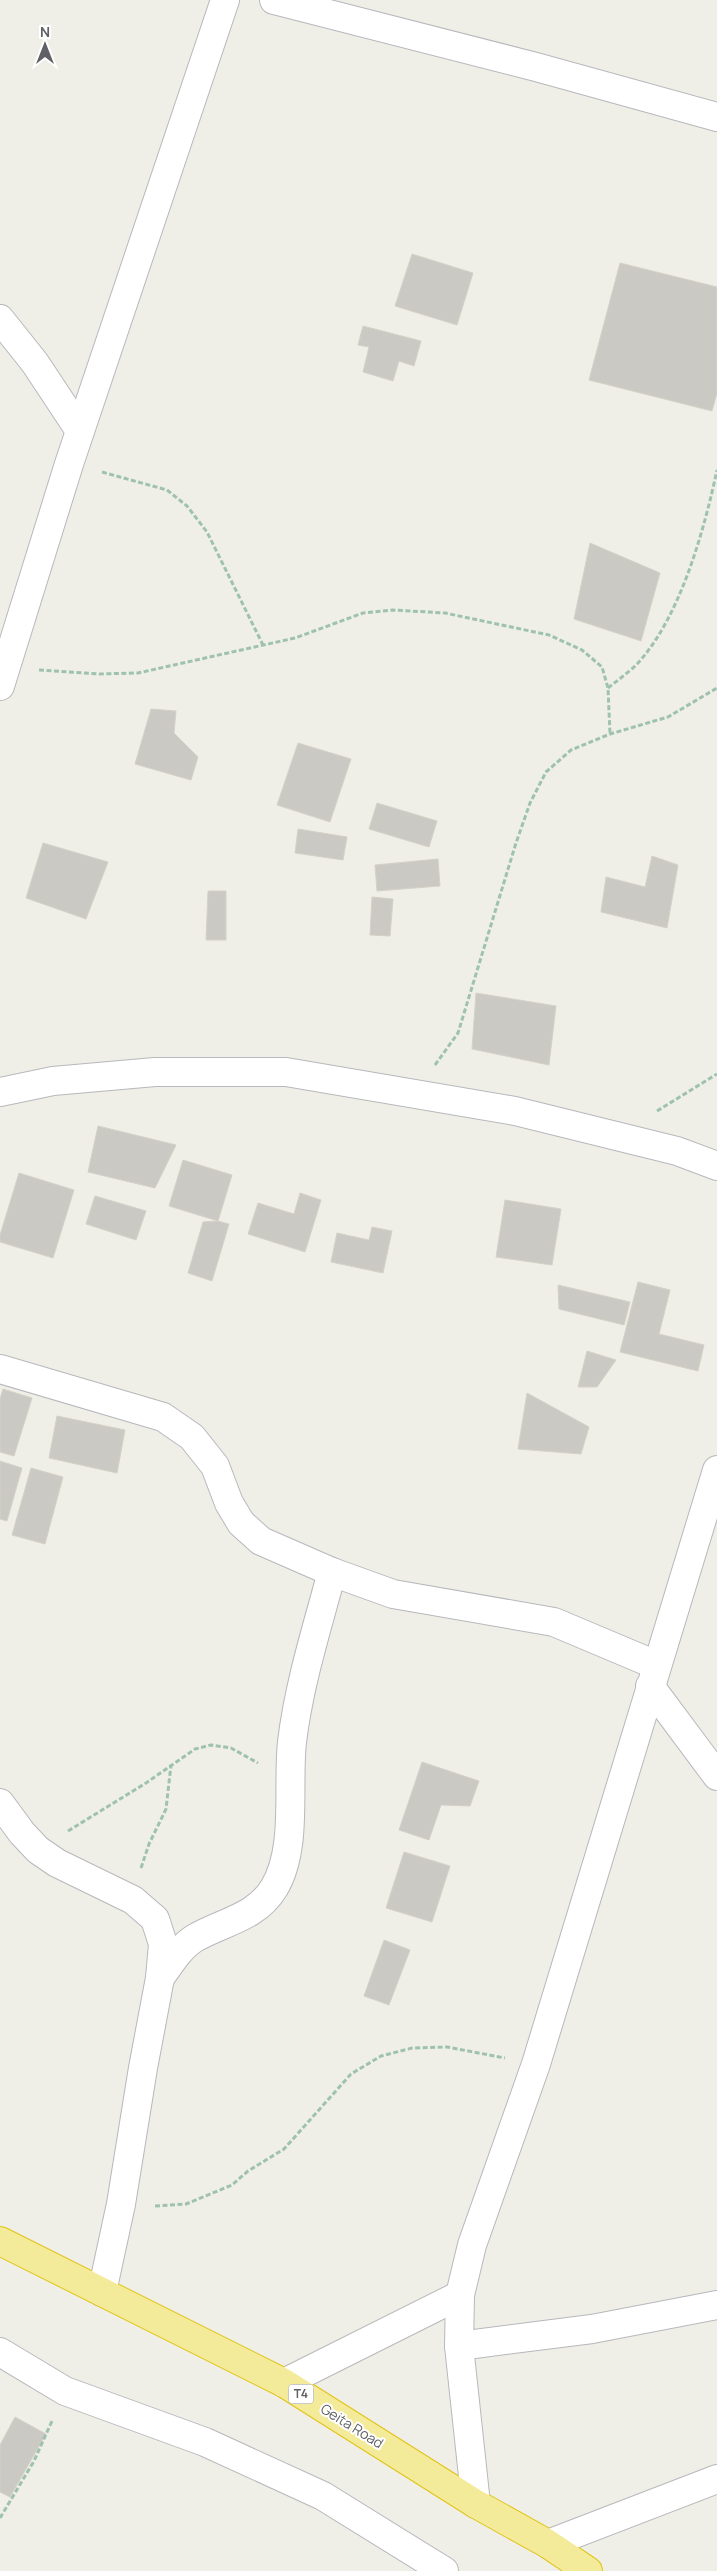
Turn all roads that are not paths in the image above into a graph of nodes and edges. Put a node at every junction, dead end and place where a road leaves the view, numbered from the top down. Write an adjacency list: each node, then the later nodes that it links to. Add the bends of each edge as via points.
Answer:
1 (225, 0): 5 (street)
2 (274, 0): 3 (street)
3 (717, 116)
4 (0, 318): 5 (street, via 36,362)
5 (80, 431): 6 (street)
6 (2, 678)
7 (0, 1092): 8 (street, via 53,1081 155,1072 286,1072 515,1111 677,1151)
8 (717, 1166)
9 (0, 1369): 11 (street, via 163,1417 192,1436 215,1466 229,1503 241,1523 261,1541)
10 (717, 1470): 12 (street)
11 (332, 1572): 12 (street, via 394,1594 554,1622); 15 (street, via 306,1668 292,1742 289,1833 274,1888 259,1906 238,1920 194,1939 177,1954)
12 (653, 1676): 13 (street); 18 (street, via 536,2064 472,2245)
13 (717, 1776)
14 (0, 1803): 15 (street, via 38,1850 57,1863 133,1900 155,1919 163,1944)
15 (160, 1978): 17 (street, via 122,2204)
16 (0, 2241): 17 (highway, Geita Road / T4)
17 (102, 2292): 22 (highway, Geita Road / T4)
18 (460, 2295): 20 (street); 22 (street)
19 (717, 2305): 20 (street, via 592,2329)
20 (460, 2346): 24 (street)
21 (0, 2352): 26 (street, via 65,2391 205,2442 323,2496)
22 (284, 2383): 24 (highway, Geita Road / T4)
23 (717, 2479): 25 (street)
24 (476, 2504): 25 (highway, Geita Road / T4)
25 (548, 2544): 27 (highway, Geita Road / T4)
26 (444, 2571)
27 (588, 2571)

